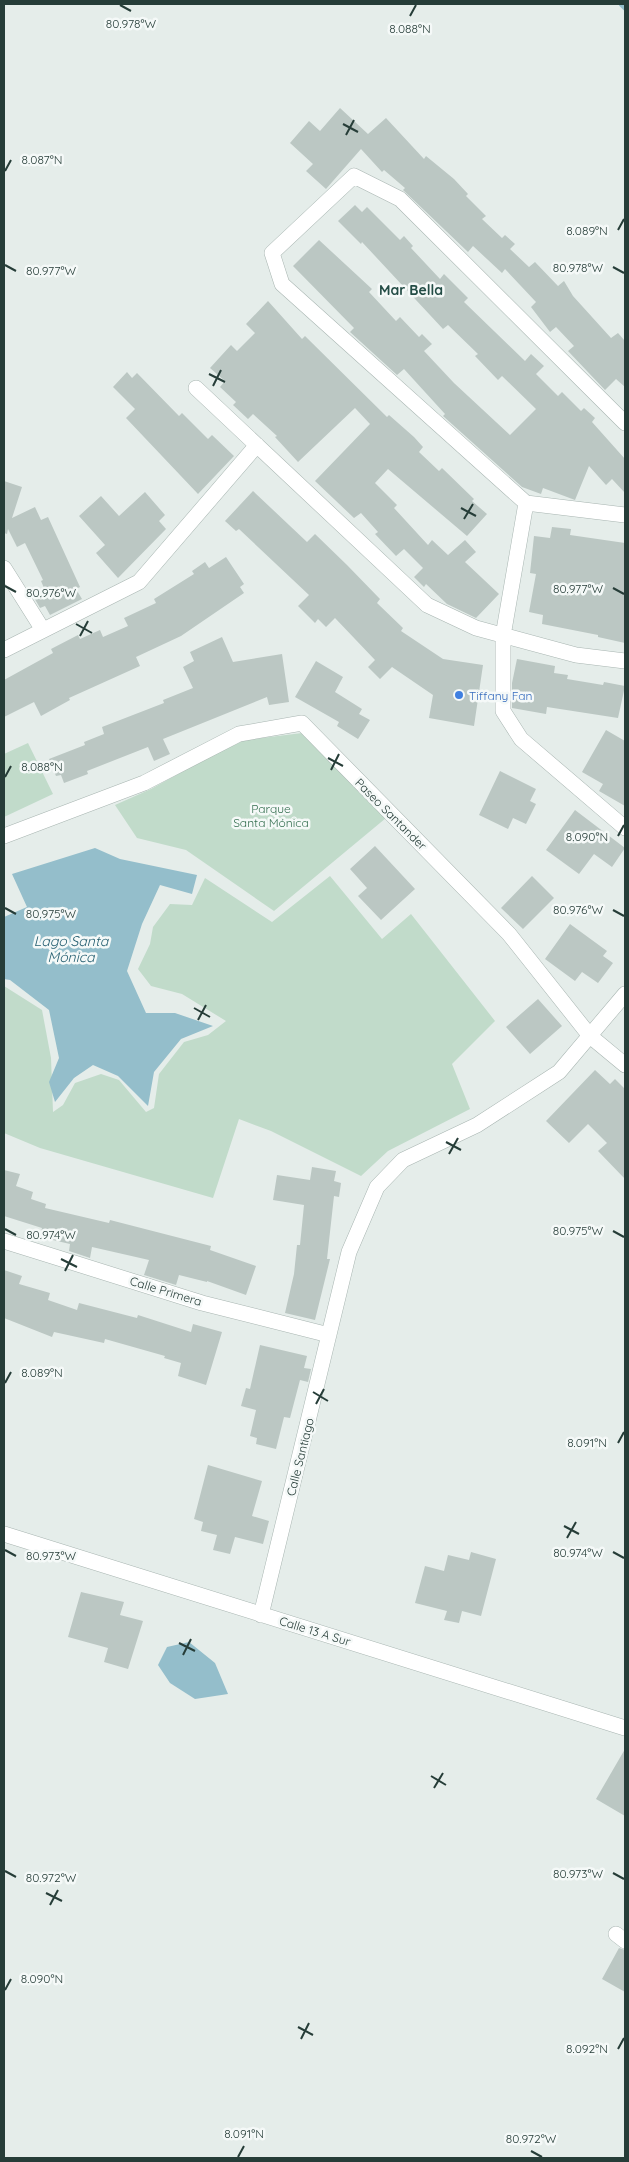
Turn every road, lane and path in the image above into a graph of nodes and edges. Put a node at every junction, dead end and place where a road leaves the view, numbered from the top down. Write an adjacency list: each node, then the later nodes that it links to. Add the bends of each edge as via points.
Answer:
1 (196, 388): 3 (street)
2 (625, 423): 4 (street, via 400,199 354,176 272,253 282,284)
3 (257, 445): 7 (street, via 139,582); 8 (street, via 427,606)
4 (526, 503): 5 (street); 8 (street)
5 (625, 515)
6 (4, 568): 7 (street)
7 (44, 630): 9 (street)
8 (503, 636): 10 (street, via 576,655); 11 (street, via 503,711 521,739)
9 (4, 650)
10 (625, 661)
11 (625, 828)
12 (4, 836): 14 (street, Paseo Santander, via 144,783 239,734 302,723 509,934)
13 (625, 994): 14 (street)
14 (590, 1036): 15 (street); 17 (street, Calle Santiago, via 559,1072 477,1125 403,1160 377,1187 350,1252)
15 (625, 1065)
16 (4, 1241): 17 (street, Calle Primera, via 202,1302)
17 (329, 1335): 19 (street, Calle Santiago)
18 (4, 1534): 19 (street, Calle 13 A Sur)
19 (262, 1614): 20 (street, Calle 13 A Sur)
20 (625, 1728)

